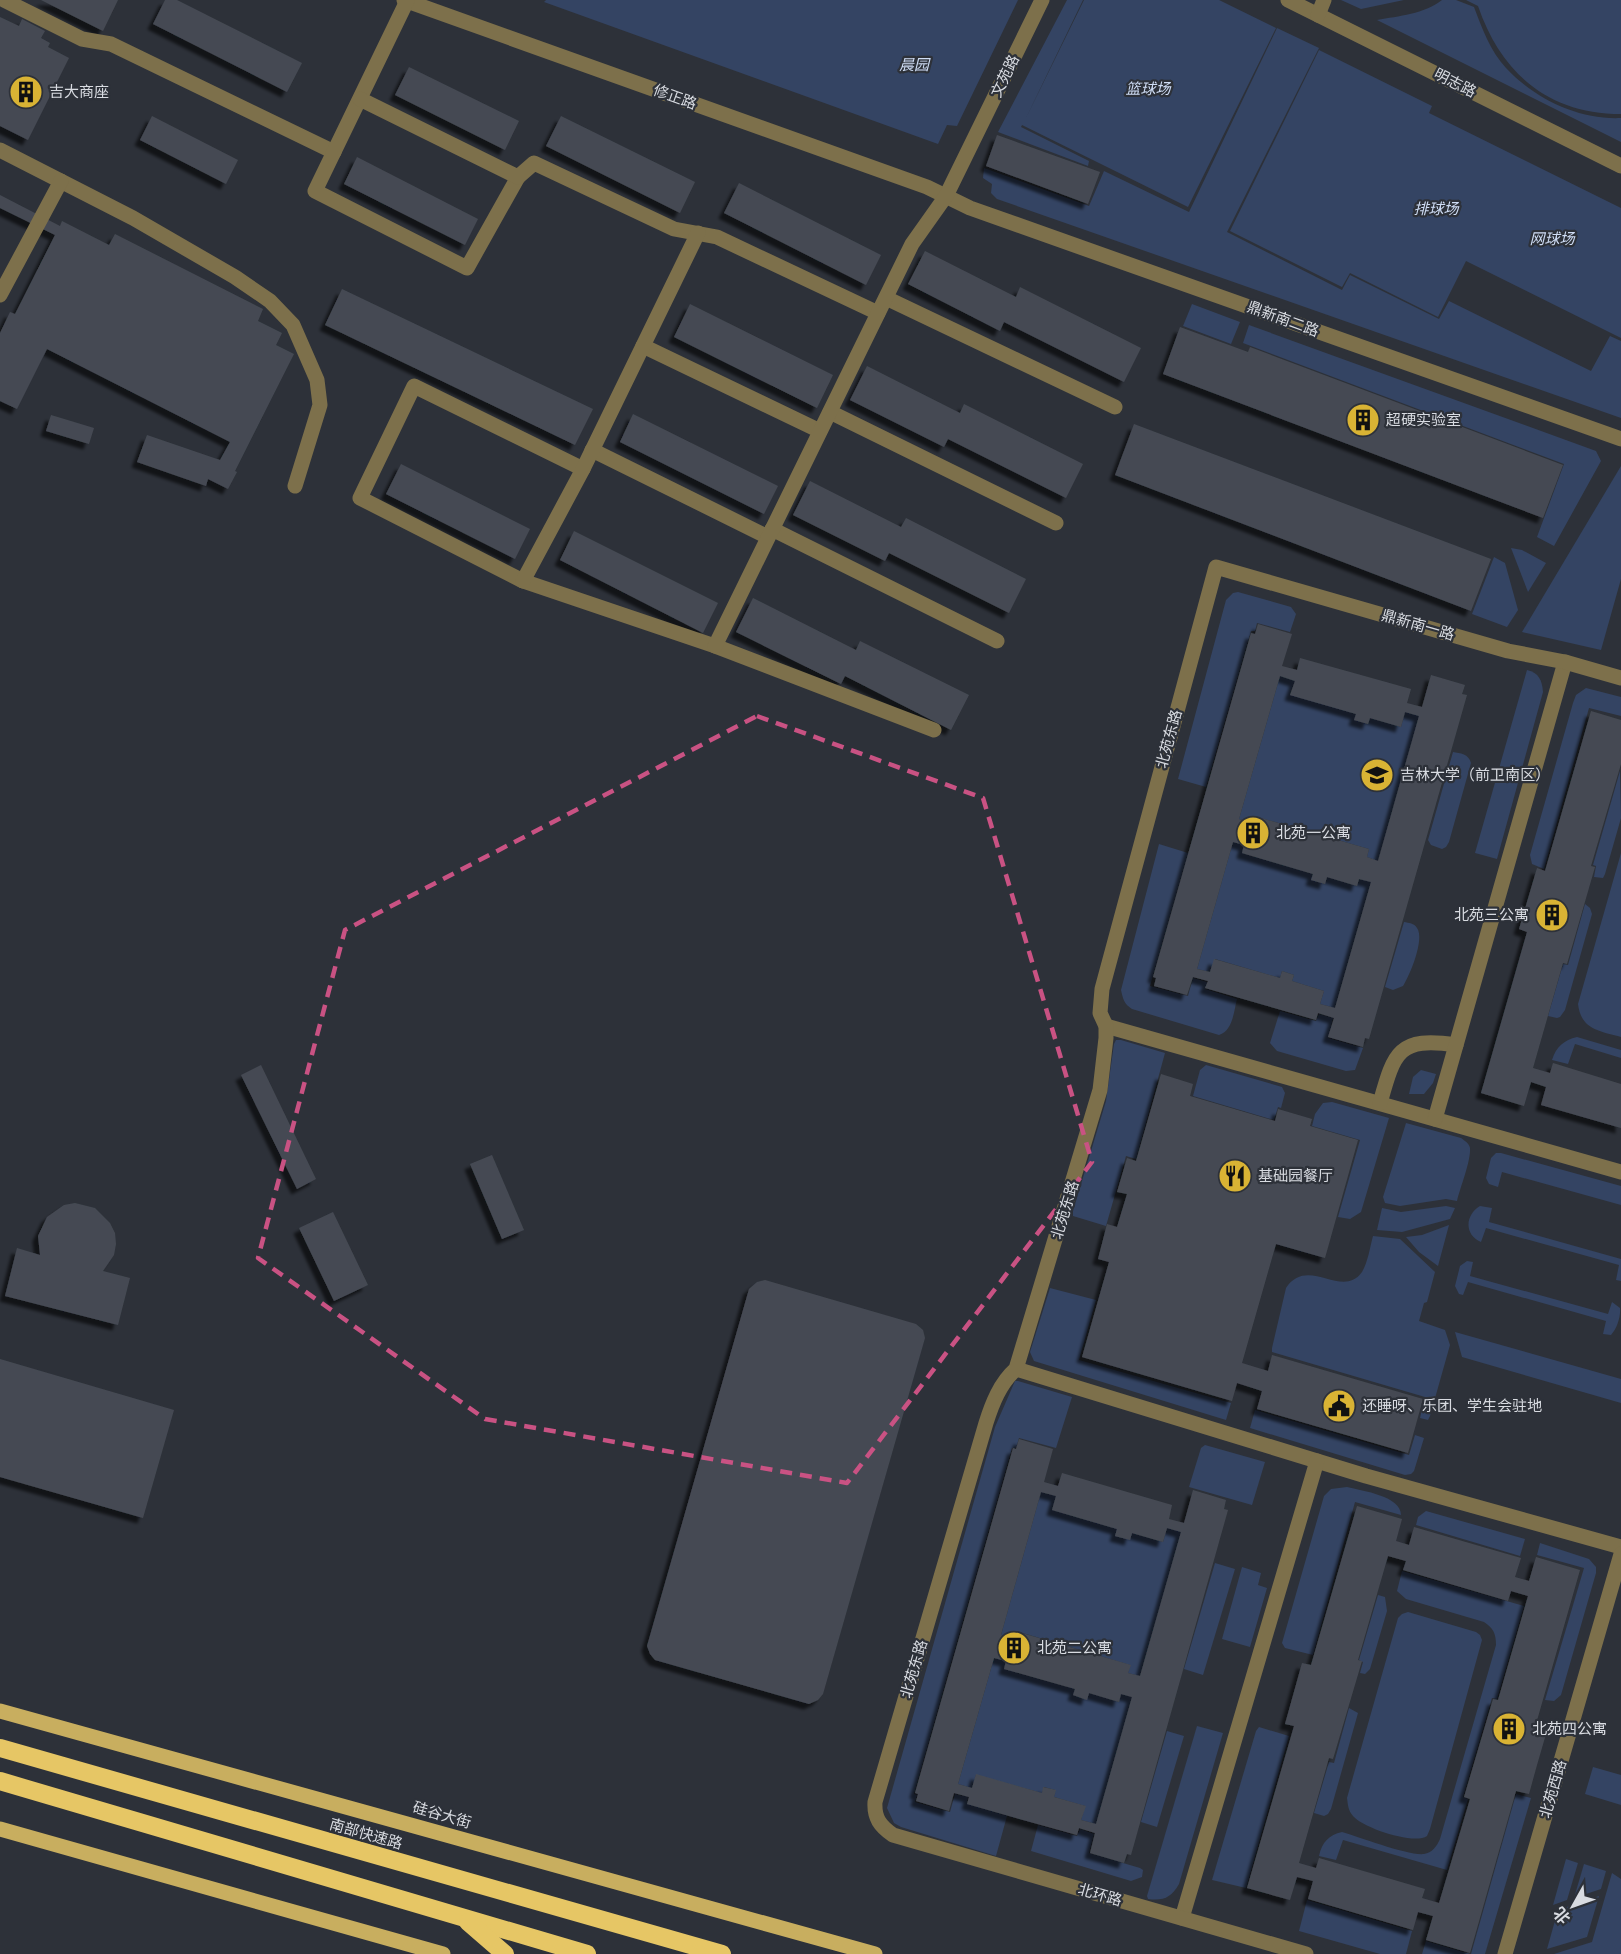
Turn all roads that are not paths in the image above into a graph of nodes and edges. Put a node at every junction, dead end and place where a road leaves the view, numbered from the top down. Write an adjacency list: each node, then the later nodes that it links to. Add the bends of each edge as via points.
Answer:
1 (4, 0): 9 (street, via 82,39 111,44)
2 (1042, 0): 13 (street, 文苑路)
3 (1288, 0): 6 (street, 明志路)
4 (1324, 0): 6 (street)
5 (405, 1): 7 (street); 13 (street, 修正路)
6 (1318, 15): 10 (street, 明志路)
7 (360, 99): 9 (street); 11 (street)
8 (0, 150): 12 (street)
9 (334, 152): 11 (street, via 315,191 467,268)
10 (1621, 166)
11 (518, 177): 14 (street, via 534,163 674,229)
12 (61, 181): 15 (street); 25 (street, via 235,277 270,301 293,325 317,380 320,405)
13 (946, 196): 16 (street, 文苑路, via 912,244); 22 (street, 鼎新南二路, via 970,208)
14 (698, 233): 17 (street, via 717,237); 18 (street)
15 (0, 295)
16 (886, 298): 17 (street, 文苑路); 19 (street)
17 (878, 313): 20 (street, 文苑路)
18 (643, 346): 21 (street); 23 (street)
19 (1115, 407)
20 (830, 412): 21 (street, 文苑路); 26 (street)
21 (820, 431): 27 (street, 文苑路)
22 (1621, 439)
23 (592, 450): 24 (street); 27 (street)
24 (583, 469): 29 (street); 29 (street, via 414,386 360,498)
25 (295, 486)
26 (1056, 523)
27 (770, 533): 30 (street); 31 (street, 文苑路)
28 (1216, 567): 32 (street, 鼎新南一路, via 1508,651); 35 (street, 北苑东路, via 1104,981 1100,1013)
29 (523, 581): 31 (street)
30 (997, 641)
31 (715, 646): 34 (street)
32 (1565, 662): 33 (street, 鼎新南一路); 36 (street)
33 (1621, 678)
34 (934, 730)
35 (1106, 1026): 37 (street); 40 (street, 北苑东路, via 1100,1090)
36 (1456, 1045): 37 (street, via 1421,1042 1401,1051 1394,1058); 38 (street)
37 (1380, 1103): 38 (street)
38 (1435, 1119): 39 (street)
39 (1621, 1172)
40 (1016, 1369): 41 (street); 48 (street, 北苑东路, via 1000,1389 986,1423 875,1802 877,1820)
41 (1317, 1461): 42 (street); 50 (street)
42 (1621, 1547)
43 (1621, 1554): 58 (street, 北苑西路)
44 (0, 1711): 51 (main road, 硅谷大街)
45 (0, 1748): 55 (highway, 南部快速路)
46 (0, 1781): 49 (highway)
47 (0, 1829): 52 (main road)
48 (893, 1835): 50 (street, 北环路)
49 (462, 1917): 53 (highway); 54 (highway)
50 (1182, 1918): 57 (street, 北环路)
51 (850, 1950): 56 (main road, 硅谷大街)
52 (443, 1954)
53 (505, 1954)
54 (587, 1954)
55 (722, 1954)
56 (875, 1954)
57 (1306, 1954)
58 (1505, 1954)

